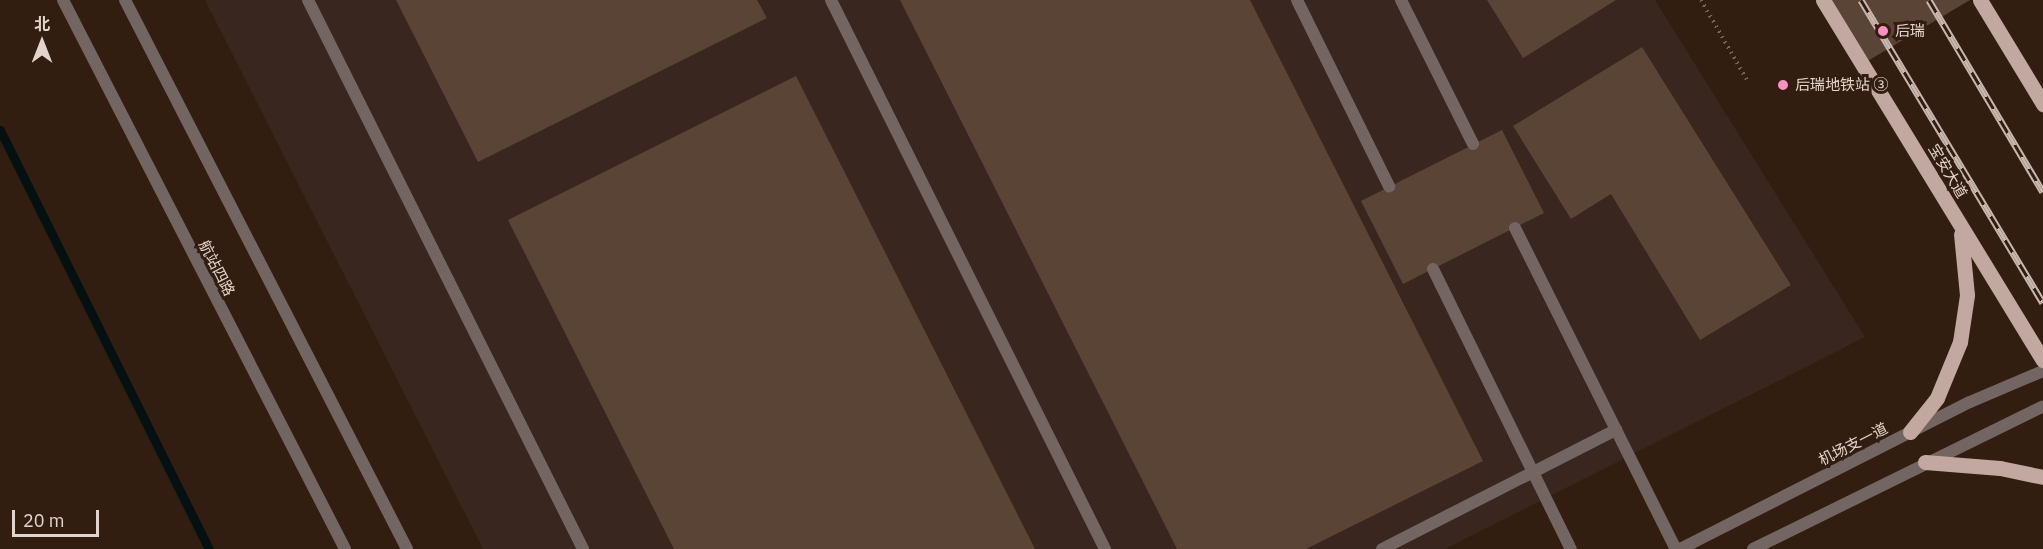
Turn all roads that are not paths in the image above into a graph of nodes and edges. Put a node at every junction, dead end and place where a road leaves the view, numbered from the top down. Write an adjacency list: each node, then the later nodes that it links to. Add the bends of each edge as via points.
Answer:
1 (63, 0): 23 (street, 航站四路)
2 (125, 0): 24 (street)
3 (308, 0): 25 (street)
4 (831, 0): 26 (street)
5 (1297, 0): 11 (street)
6 (1401, 0): 10 (street)
7 (1823, 0): 12 (main road, 宝安大道)
8 (1980, 0): 9 (main road)
9 (2043, 104)
10 (1473, 144)
11 (1389, 186)
12 (1954, 214): 15 (main road, 宝安大道); 19 (main road, via 1967,268 1960,342 1937,398)
13 (1515, 228): 18 (street)
14 (1433, 269): 21 (street)
15 (2043, 360)
16 (2043, 371): 19 (street, 机场支一道)
17 (2043, 406): 20 (street)
18 (1616, 430): 21 (street); 29 (street)
19 (1910, 432): 29 (street, 机场支一道)
20 (1926, 462): 22 (main road, via 1991,467); 30 (street)
21 (1532, 472): 27 (street); 28 (street)
22 (2043, 477)
23 (345, 549)
24 (406, 549)
25 (583, 549)
26 (1105, 549)
27 (1383, 549)
28 (1570, 549)
29 (1678, 549)
30 (1753, 549)

